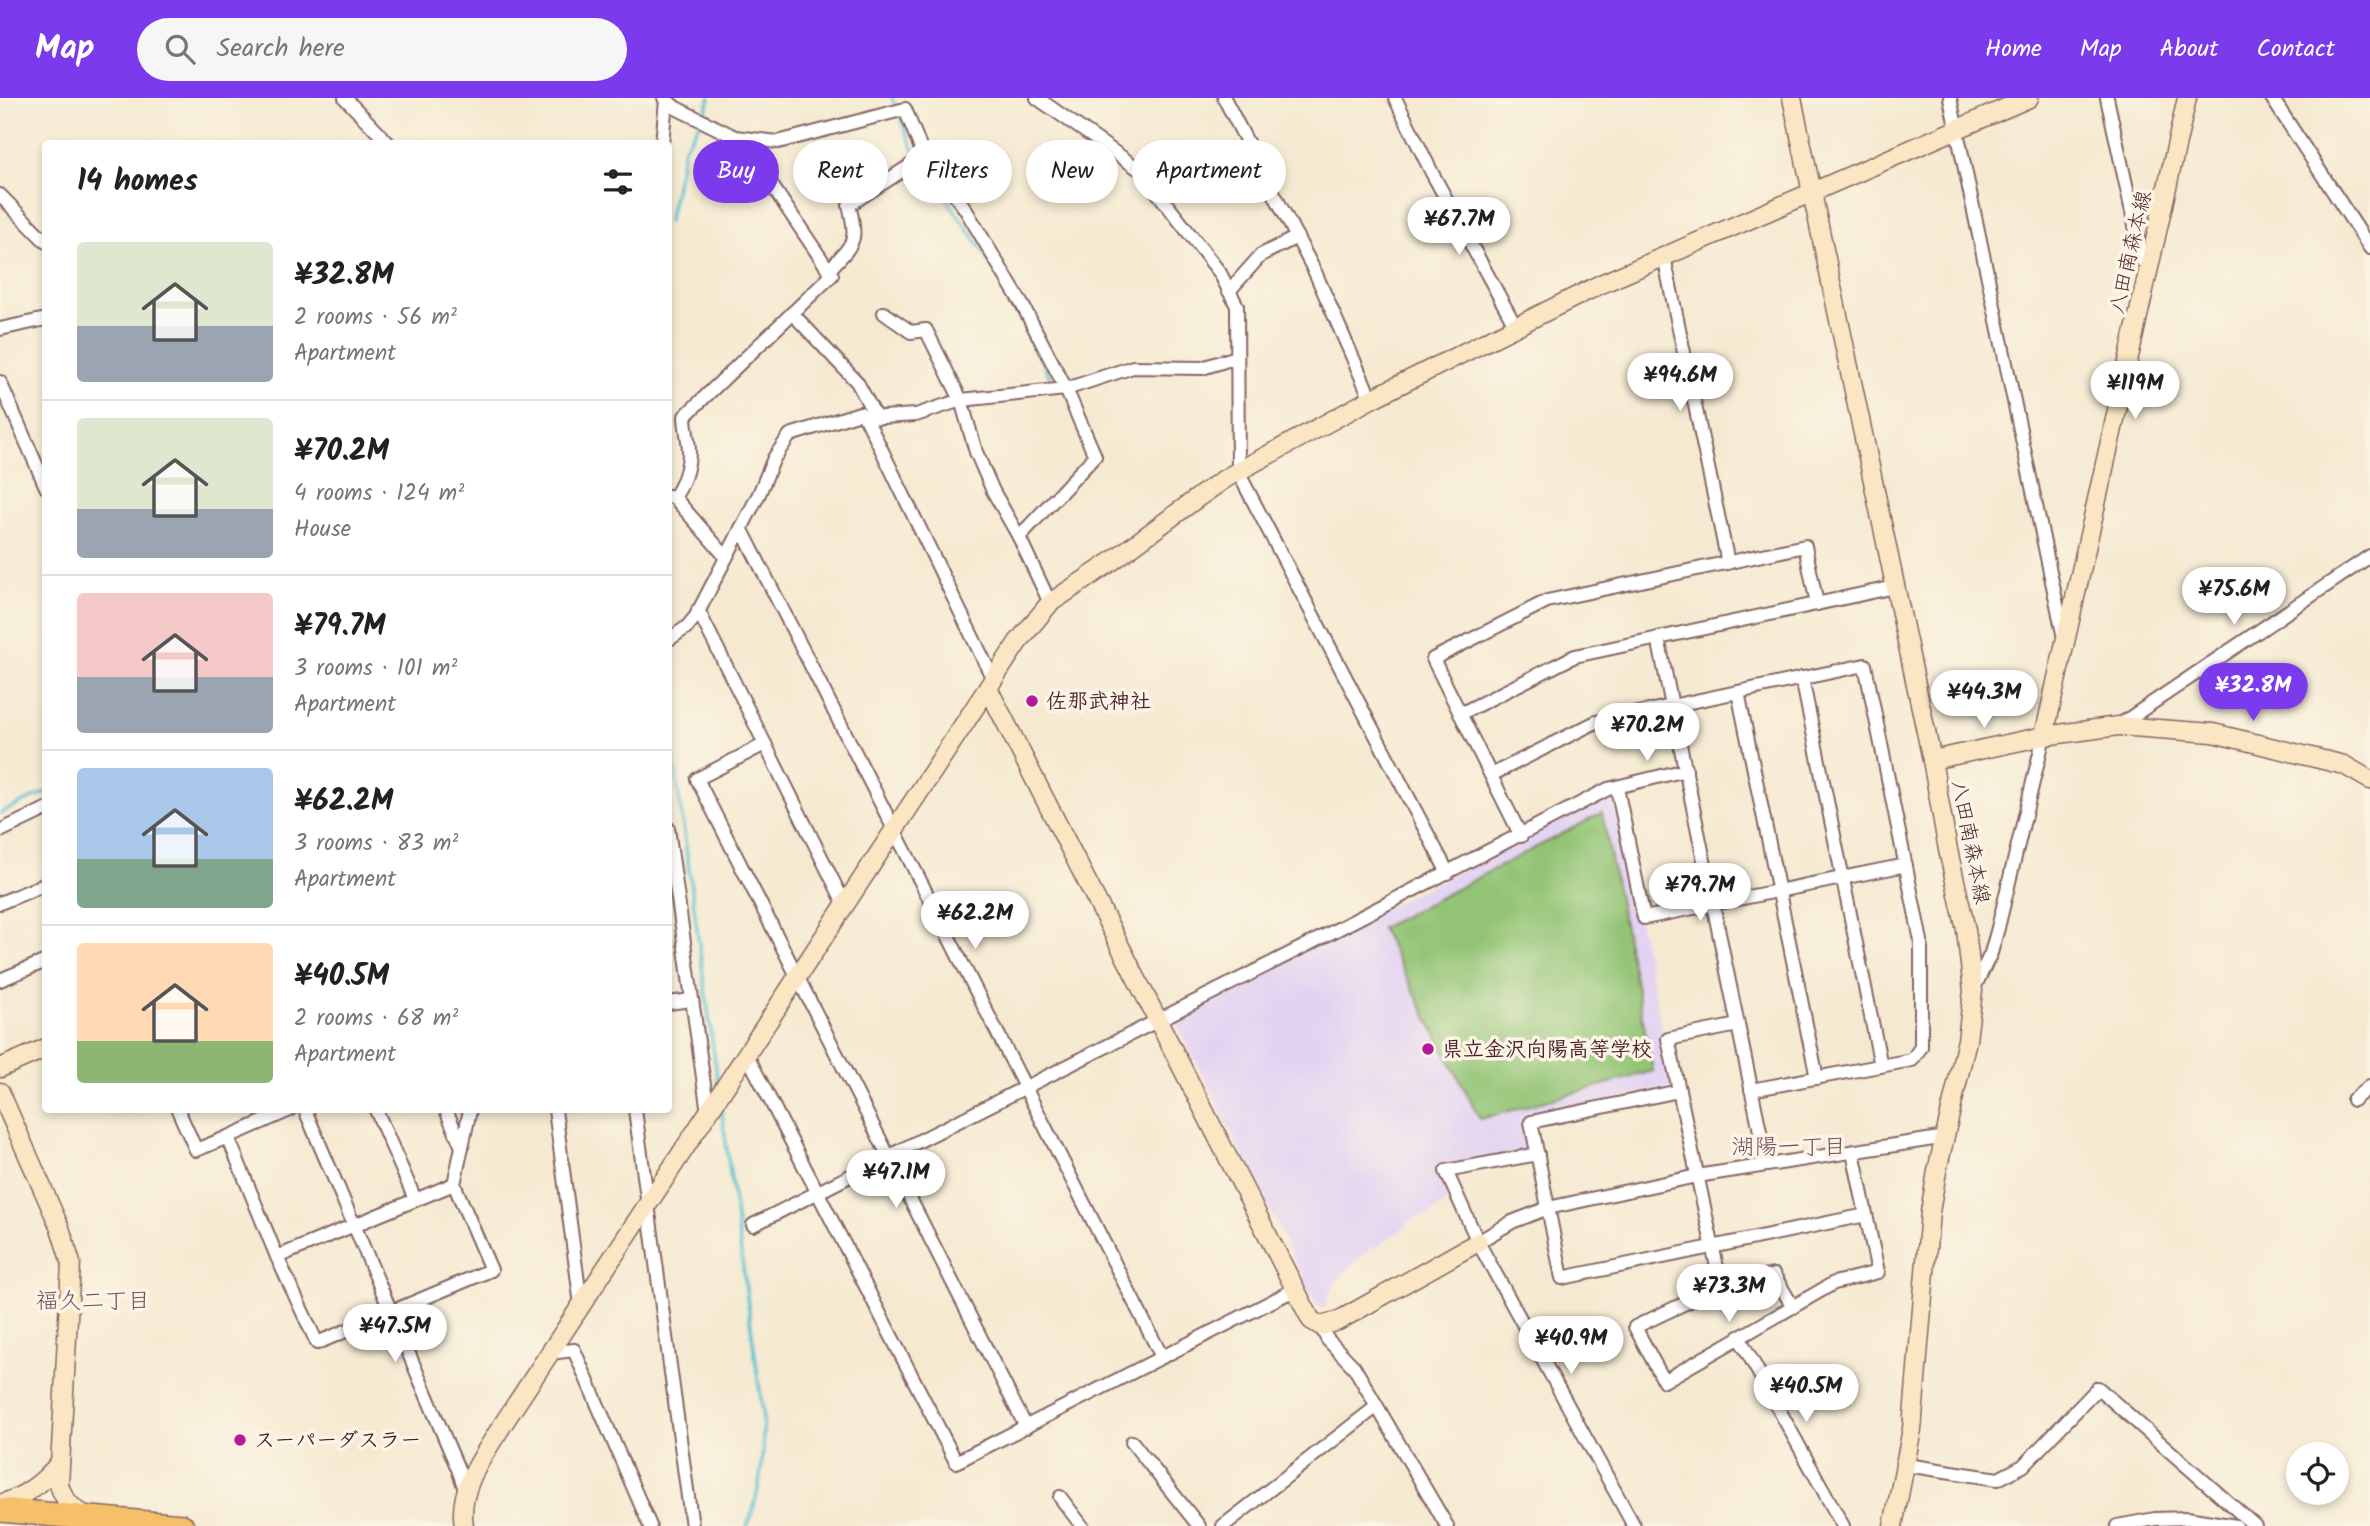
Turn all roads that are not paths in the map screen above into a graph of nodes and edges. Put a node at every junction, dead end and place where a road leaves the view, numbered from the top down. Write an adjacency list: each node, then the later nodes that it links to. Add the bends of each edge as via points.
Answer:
1 (345, 98): 14 (street)
2 (1037, 98): 27 (street, via 1140,170)
3 (1224, 98): 21 (street)
4 (1395, 98): 31 (street)
5 (1792, 98): 18 (street)
6 (1950, 98): 12 (street)
7 (2029, 98): 12 (street)
8 (2107, 98): 25 (street, via 2143,262)
9 (2188, 98): 25 (street, 八田南森本線)
10 (2272, 98): 23 (street)
11 (669, 102): 13 (street); 15 (street)
12 (1956, 128): 18 (street); 54 (street)
13 (732, 136): 16 (street, via 778,142 905,109); 26 (street, via 752,156)
14 (385, 140)
15 (663, 140)
16 (915, 140)
17 (902, 171): 26 (street, via 849,205 853,243)
18 (1812, 193): 24 (street); 48 (street)
19 (0, 195): 22 (street)
20 (960, 203): 35 (street, via 1023,306)
21 (1297, 237): 27 (street, via 1261,255); 37 (street)
22 (42, 238)
23 (2370, 248)
24 (1664, 257): 31 (street); 47 (street)
25 (2150, 265): 54 (street, 八田南森本線)
26 (829, 270): 28 (street, via 832,275)
27 (1229, 291): 33 (street, via 1237,306)
28 (792, 313): 38 (street, via 857,383); 41 (street, via 685,416 689,452 680,489)
29 (884, 313): 36 (street, via 911,332 926,330)
30 (42, 320): 32 (street)
31 (1516, 327): 37 (street)
32 (0, 329)
33 (1237, 357): 35 (street, via 1202,368 1133,367); 39 (street)
34 (1, 388): 40 (street)
35 (1066, 389): 36 (street); 44 (street, via 1095,456)
36 (961, 400): 38 (street, via 916,415); 44 (street, via 976,452)
37 (1371, 400): 39 (street)
38 (871, 418): 43 (street, via 860,413 790,435); 56 (street)
39 (1238, 472): 49 (street); 74 (street)
40 (42, 478)
41 (672, 495)
42 (672, 497): 45 (street)
43 (741, 528): 45 (street); 69 (street)
44 (1020, 537): 49 (street)
45 (726, 556): 51 (street)
46 (2370, 556): 60 (street)
47 (1728, 563): 50 (street, via 1805,546); 59 (street, via 1547,601 1433,659)
48 (1895, 587): 50 (street); 63 (street)
49 (1050, 603): 56 (street)
50 (1817, 604): 53 (street)
51 (698, 610): 52 (street, via 687,627); 62 (street)
52 (672, 638)
53 (1658, 638): 58 (street); 59 (street, via 1575,656)
54 (2065, 642): 61 (street, 八田南森本線)
55 (1802, 678): 57 (street); 72 (street, via 1865,665); 75 (street)
56 (991, 684): 69 (street); 87 (street)
57 (1738, 692): 58 (street); 77 (street)
58 (1672, 706): 64 (street); 65 (street, via 1597,722)
59 (1460, 714): 65 (street)
60 (2118, 726): 61 (street); 66 (street, via 2213,733 2344,765)
61 (2044, 736): 63 (street, 八田南森本線); 84 (street, via 1998,928)
62 (765, 744): 80 (street); 82 (street, via 697,779)
63 (1932, 761): 84 (street, 八田南森本線, via 1966,930)
64 (1686, 770): 67 (street); 79 (street)
65 (1491, 775): 71 (street)
66 (2370, 780)
67 (1617, 788): 71 (street); 79 (street, via 1644,918)
68 (42, 811): 70 (street)
69 (895, 829): 80 (street); 95 (street)
70 (0, 831)
71 (1521, 835): 74 (street)
72 (1906, 864): 75 (street); 91 (street, via 1922,941 1921,1047 1912,1060)
73 (672, 866): 85 (street)
74 (1448, 873): 87 (street)
75 (1843, 877): 77 (street); 91 (street)
76 (42, 886): 78 (street)
77 (1779, 890): 79 (street); 93 (street)
78 (0, 903)
79 (1713, 904): 88 (street)
80 (845, 905): 82 (street)
81 (42, 963): 83 (street)
82 (797, 979): 90 (street); 114 (street)
83 (0, 980)
84 (1973, 991): 110 (street, 八田南森本線)
85 (691, 1000): 86 (street); 100 (street)
86 (672, 1002)
87 (1158, 1020): 95 (street); 129 (street)
88 (1738, 1025): 96 (street); 97 (street, via 1668,1040)
89 (42, 1050): 92 (street)
90 (747, 1055): 100 (street); 118 (street)
91 (1881, 1066): 93 (street)
92 (0, 1068)
93 (1817, 1078): 96 (street)
94 (2370, 1086): 99 (street)
95 (1026, 1088): 114 (street); 136 (street)
96 (1751, 1090): 115 (street)
97 (1679, 1091): 113 (street, via 1531,1122); 116 (street)
98 (0, 1092): 140 (street, via 71,1263)
99 (2353, 1100)
100 (709, 1112): 120 (street)
101 (179, 1113): 109 (street, via 196,1150)
102 (283, 1113): 109 (street)
103 (306, 1113): 123 (street)
104 (377, 1113): 119 (street)
105 (447, 1113): 111 (street)
106 (469, 1113): 111 (street)
107 (555, 1113): 130 (street)
108 (635, 1113): 120 (street)
109 (228, 1137): 127 (street)
110 (1946, 1137): 112 (street); 141 (street, 八田南森本線, via 1930,1213)
111 (462, 1148): 117 (street)
112 (1853, 1152): 115 (street); 122 (street)
113 (1538, 1154): 121 (street); 125 (street, via 1446,1171)
114 (888, 1157): 118 (street); 138 (street)
115 (1767, 1165): 116 (street)
116 (1698, 1176): 121 (street); 126 (street)
117 (454, 1184): 119 (street); 132 (street, via 491,1270)
118 (816, 1193): 124 (street); 138 (street, via 956,1462)
119 (415, 1199): 123 (street)
120 (649, 1205): 130 (street); 150 (street)
121 (1548, 1208): 125 (street); 126 (street, via 1562,1278)
122 (1866, 1215): 126 (street); 131 (street, via 1878,1272 1834,1283)
123 (354, 1224): 127 (street); 132 (street)
124 (753, 1225)
125 (1478, 1242): 133 (street, via 1338,1321); 155 (street)
126 (1712, 1247): 128 (street)
127 (277, 1257): 132 (street, via 317,1343)
128 (1721, 1286): 131 (street, via 1774,1275); 134 (street, via 1635,1327 1664,1381)
129 (1294, 1290): 133 (street, via 1311,1320); 136 (street)
130 (581, 1305): 135 (street)
131 (1793, 1307): 134 (street)
132 (391, 1312): 142 (street)
133 (1321, 1326): 137 (street, via 1354,1367)
134 (1739, 1337): 156 (street)
135 (550, 1353): 142 (street, via 476,1469); 149 (street, via 574,1350)
136 (1162, 1357): 138 (street)
137 (1376, 1407): 153 (street); 154 (street)
138 (1026, 1427)
139 (1132, 1442): 152 (street)
140 (60, 1462): 144 (street, via 35,1487); 146 (street, via 59,1485 65,1501)
141 (1906, 1465): 157 (street, 八田南森本線); 160 (street, via 1998,1479 2023,1466 2098,1388)
142 (466, 1493): 148 (street)
143 (1060, 1497): 151 (street)
144 (0, 1504)
145 (0, 1510): 146 (highway)
146 (93, 1518): 147 (highway)
147 (182, 1526)
148 (464, 1526)
149 (650, 1526)
150 (692, 1526)
151 (1083, 1526)
152 (1199, 1526)
153 (1223, 1526)
154 (1447, 1526)
155 (1634, 1526)
156 (1843, 1526)
157 (1893, 1526)
158 (2116, 1526): 159 (street, via 2187,1518)
159 (2236, 1526)
160 (2255, 1526)

